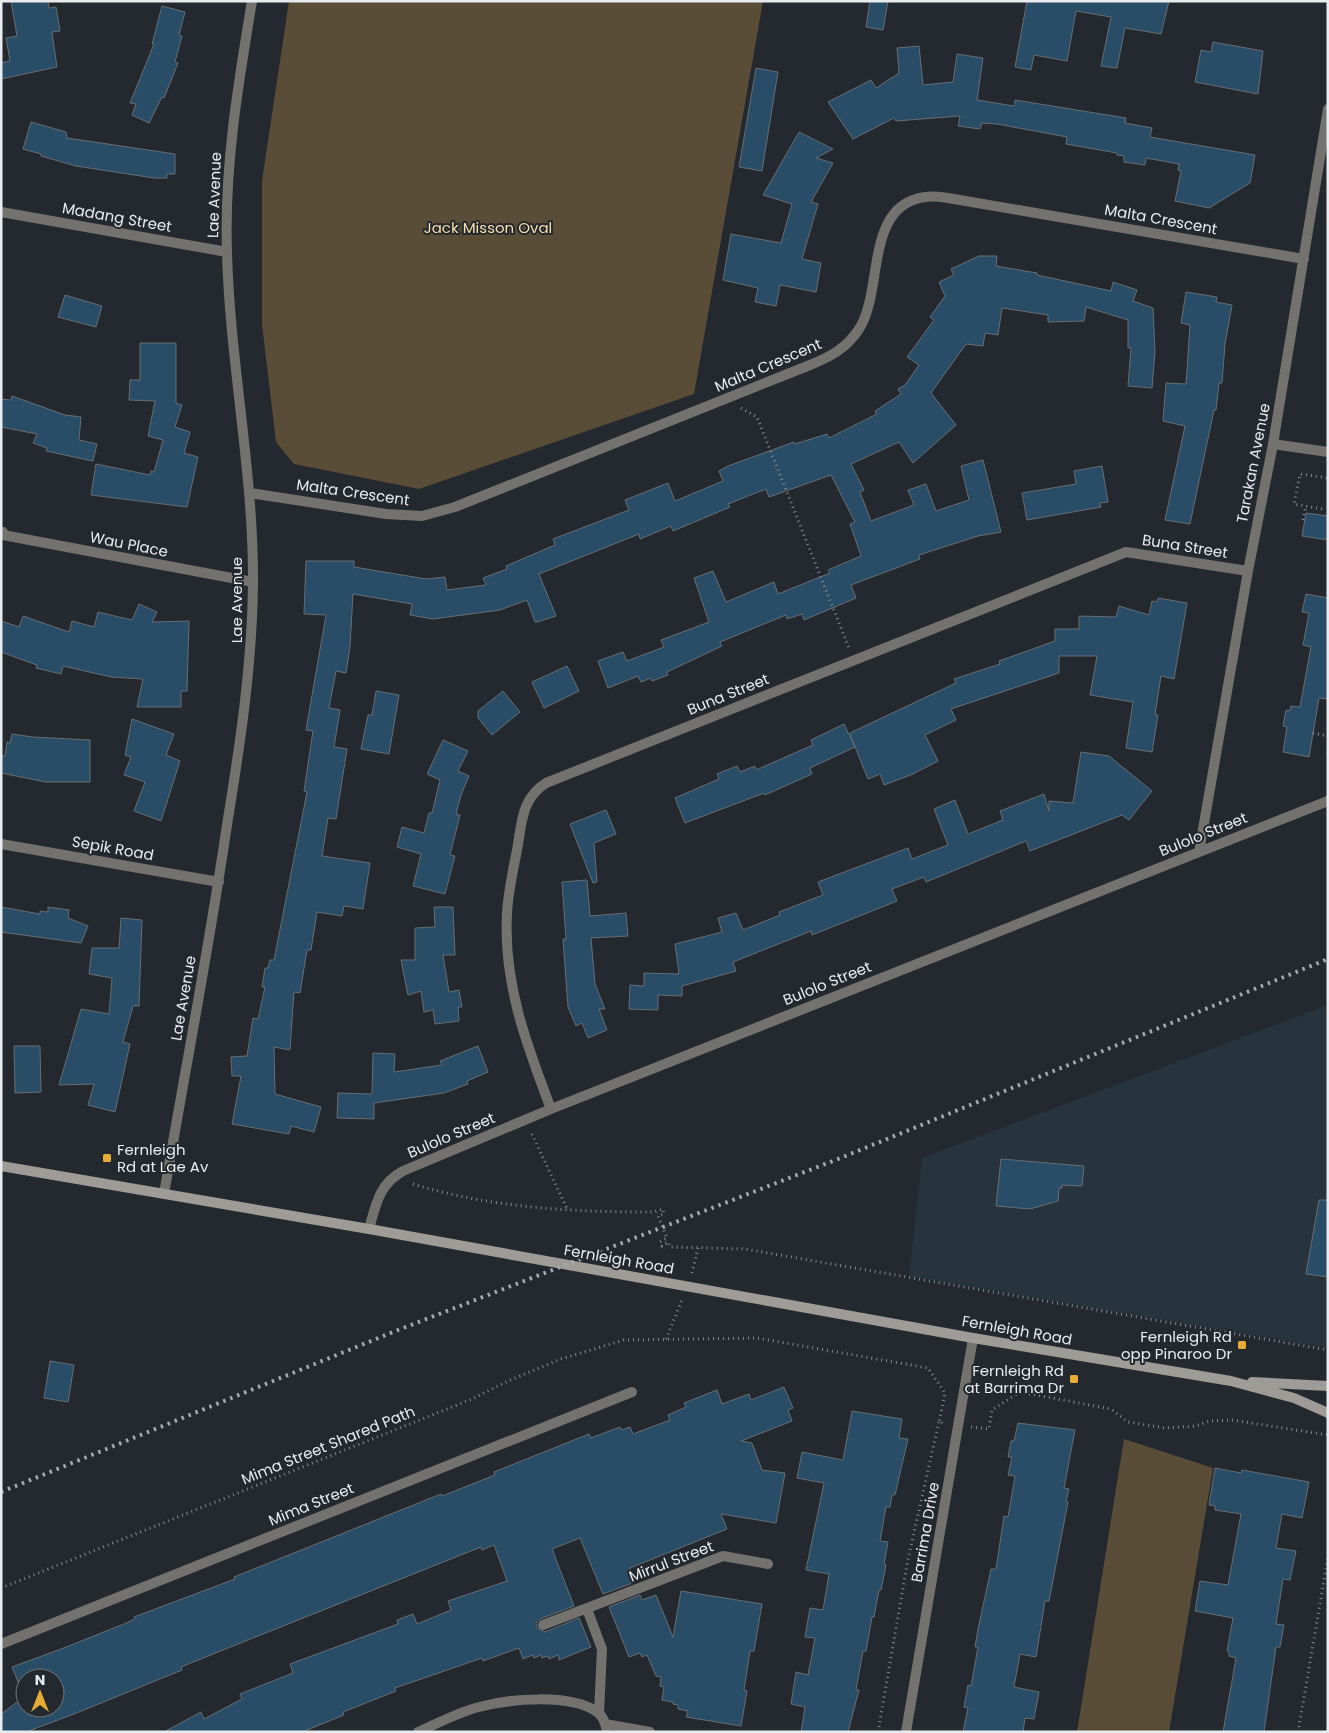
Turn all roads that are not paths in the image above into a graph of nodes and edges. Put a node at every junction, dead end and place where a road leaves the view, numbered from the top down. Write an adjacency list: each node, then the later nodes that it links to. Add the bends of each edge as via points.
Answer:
1 (252, 1): 4 (street, Lae Avenue, via 235,103 228,180)
2 (1328, 109): 5 (street, Tarakan Avenue)
3 (1, 212): 4 (street, Madang Street)
4 (227, 252): 8 (street, Lae Avenue, via 230,315)
5 (1304, 259): 6 (street, Tarakan Avenue); 8 (street, Malta Crescent, via 948,198 925,197 903,205 888,223 880,243 867,311 860,328 848,343 830,356 455,508 422,516 386,514)
6 (1273, 444): 7 (street); 10 (street, Tarakan Avenue)
7 (1328, 452)
8 (250, 493): 11 (street, Lae Avenue)
9 (3, 532): 11 (street, Wau Place, via 3,535)
10 (1248, 570): 14 (street, Tarakan Avenue); 16 (street, Buna Street, via 1126,552 546,783 534,791 528,799 523,818 507,914 507,952 522,1034)
11 (253, 582): 15 (street, Lae Avenue, via 251,656)
12 (1328, 801): 14 (street, Bulolo Street)
13 (1, 844): 15 (street, Sepik Road)
14 (1199, 852): 16 (street, Bulolo Street)
15 (219, 882): 18 (street, Lae Avenue)
16 (551, 1109): 19 (street, Bulolo Street, via 391,1178 378,1195)
17 (1, 1166): 18 (street, Fernleigh Road)
18 (164, 1194): 19 (street, Fernleigh Road)
19 (369, 1228): 20 (street, Fernleigh Road)
20 (973, 1338): 21 (street, Fernleigh Road); 33 (street, Barrima Drive)
21 (1231, 1380): 22 (street, Fernleigh Road); 24 (street, Fernleigh Road, via 1294,1398)
22 (1328, 1386)
23 (632, 1392): 28 (street, Mima Street)
24 (1328, 1413)
25 (768, 1564): 26 (street, Mirrul Street, via 723,1556)
26 (587, 1609): 27 (street, Mirrul Street); 29 (street, via 602,1649)
27 (543, 1625)
28 (1, 1644)
29 (599, 1712): 30 (street); 31 (street, via 584,1705 562,1702 506,1701 477,1707)
30 (606, 1728): 32 (street)
31 (418, 1732)
32 (650, 1732)
33 (906, 1732)

